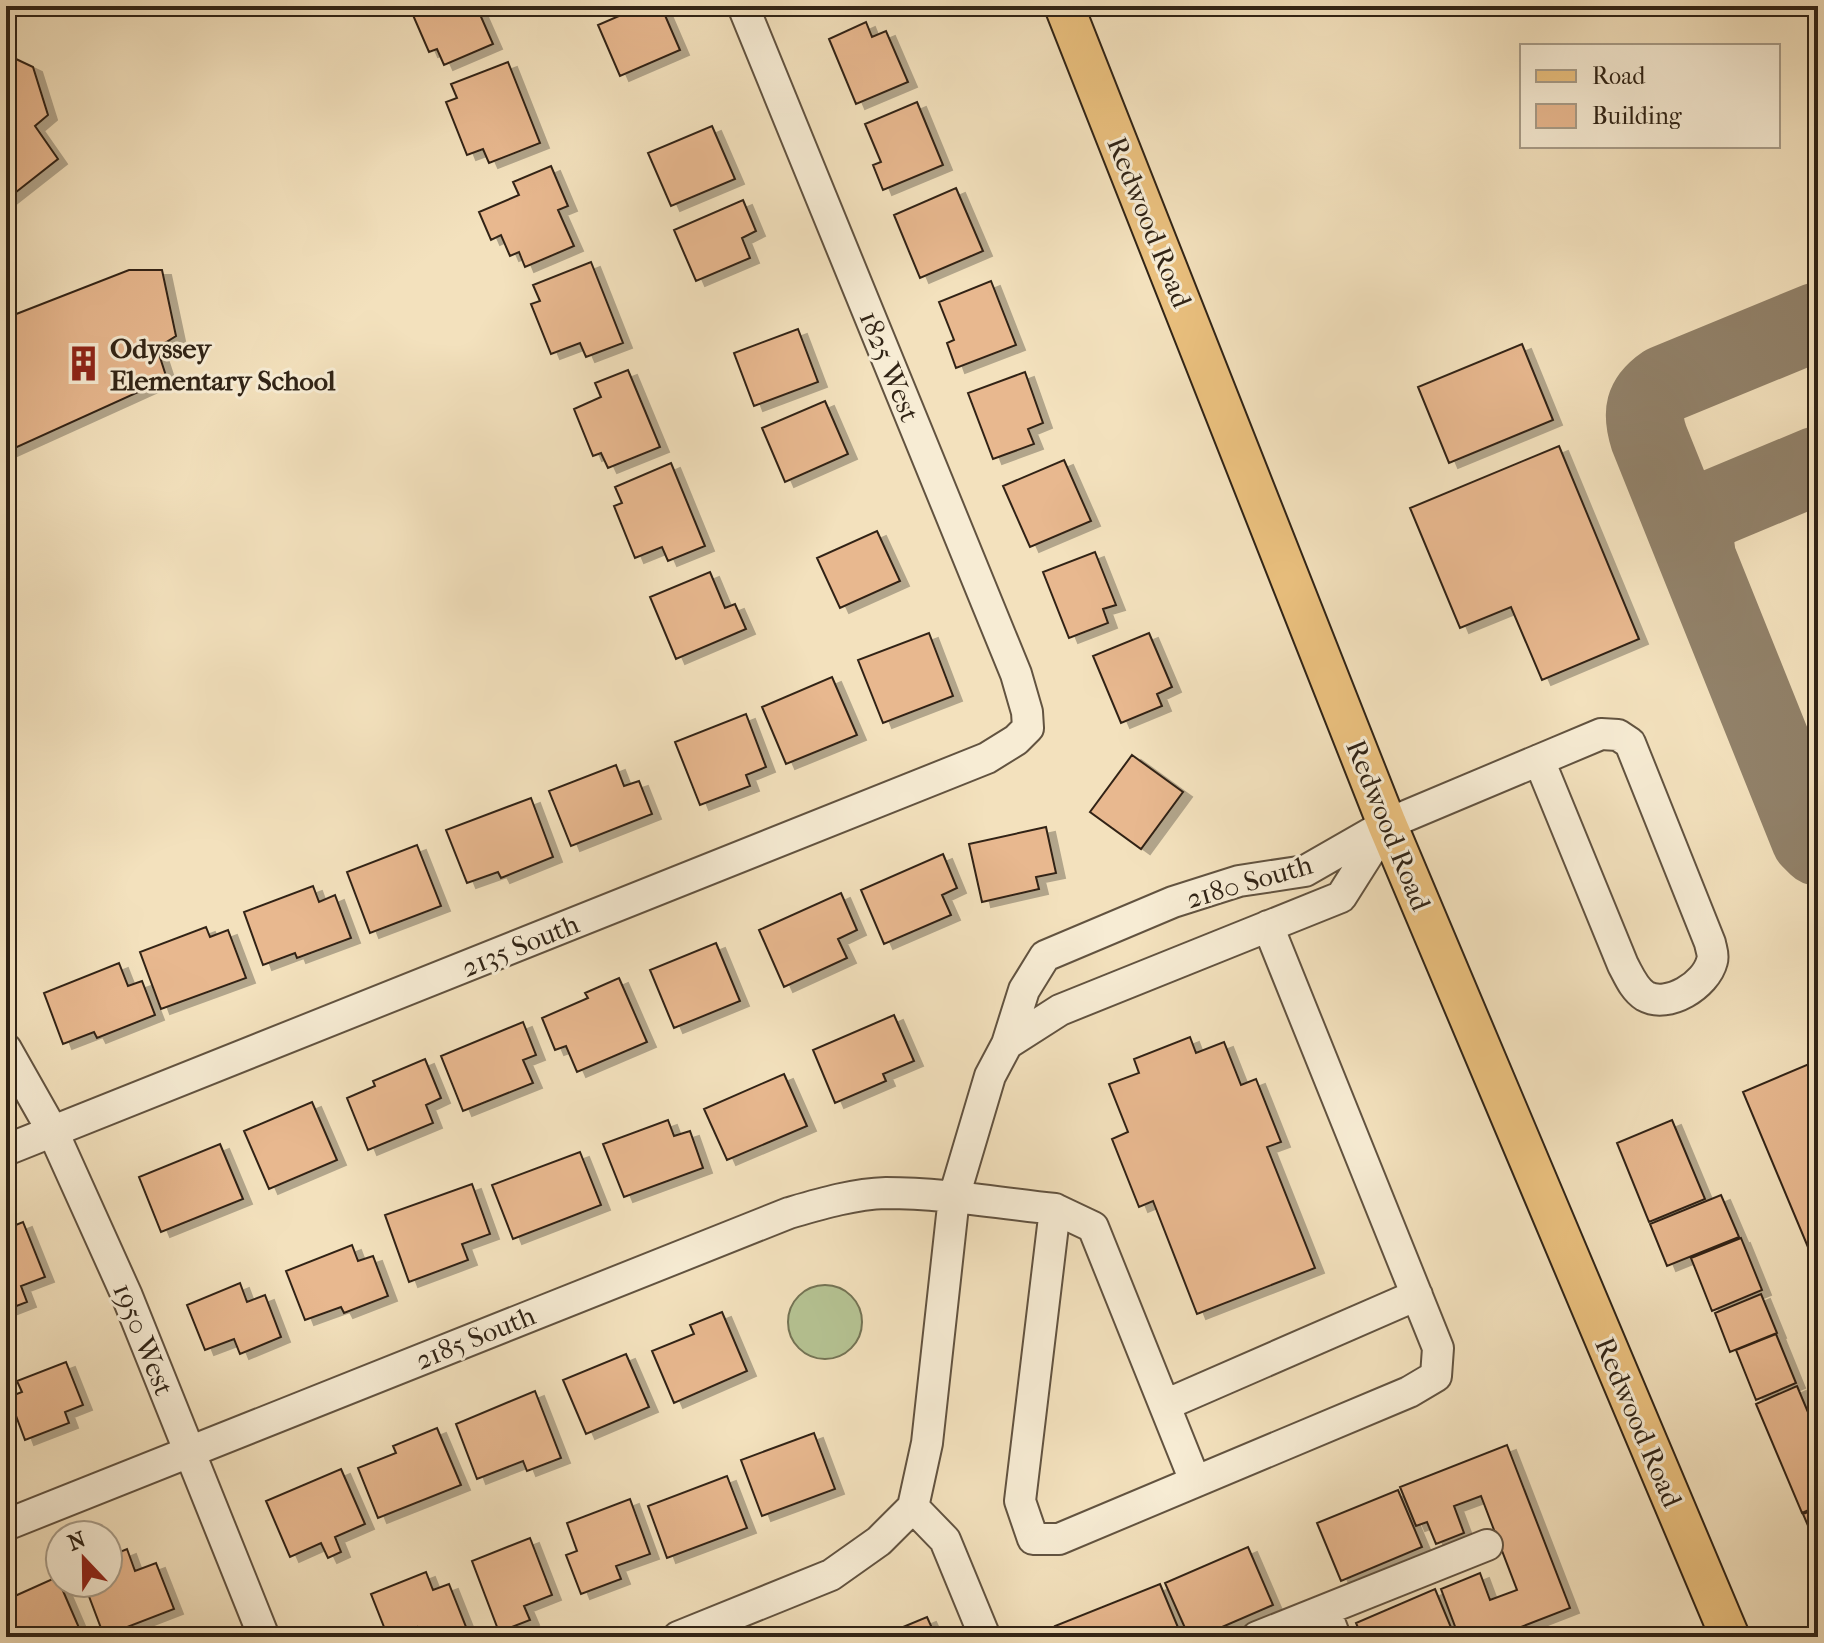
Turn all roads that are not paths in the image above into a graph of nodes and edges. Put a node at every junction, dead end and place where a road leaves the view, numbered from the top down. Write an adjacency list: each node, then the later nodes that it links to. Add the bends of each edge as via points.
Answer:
1 (743, 6): 3 (street, 1825 West, via 1016,674)
2 (1064, 6): 5 (main road, Redwood Road)
3 (1028, 728): 9 (street, 2135 South, via 987,758)
4 (1539, 760): 4 (street, via 1637,990 1663,1000 1698,984 1710,969 1710,943 1630,743 1618,735 1601,734); 5 (street)
5 (1387, 824): 6 (street, 2180 South, via 1341,897); 7 (street, 2180 South, via 1305,871 1239,881 1186,898 1045,956 1024,990); 26 (main road, Redwood Road)
6 (1268, 926): 7 (street, 2180 South, via 1060,1010); 13 (street)
7 (1007, 1044): 11 (street, 2180 South, via 990,1076)
8 (6, 1049): 9 (street, 1950 West)
9 (53, 1132): 10 (street, 2135 South); 15 (street, 1950 West)
10 (6, 1150)
11 (954, 1197): 12 (street, 2185 South); 15 (street, 2185 South, via 885,1193 789,1213); 17 (street, 2180 South, via 927,1443)
12 (1055, 1209): 14 (street, 2185 South, via 1093,1227); 16 (street, via 1020,1501 1033,1539 1059,1539)
13 (1417, 1295): 14 (street); 16 (street, via 1438,1348 1436,1376)
14 (1165, 1405): 16 (street, 2185 South)
15 (189, 1451): 18 (street, 2185 South); 22 (street, 1950 West)
16 (1195, 1481)
17 (913, 1507): 21 (street, via 879,1541 831,1575); 24 (street, via 945,1540)
18 (6, 1525)
19 (1487, 1545): 20 (street)
20 (1330, 1624): 25 (street)
21 (740, 1625): 23 (street)
22 (264, 1637)
23 (678, 1637)
24 (985, 1637)
25 (1257, 1637)
26 (1730, 1637)

